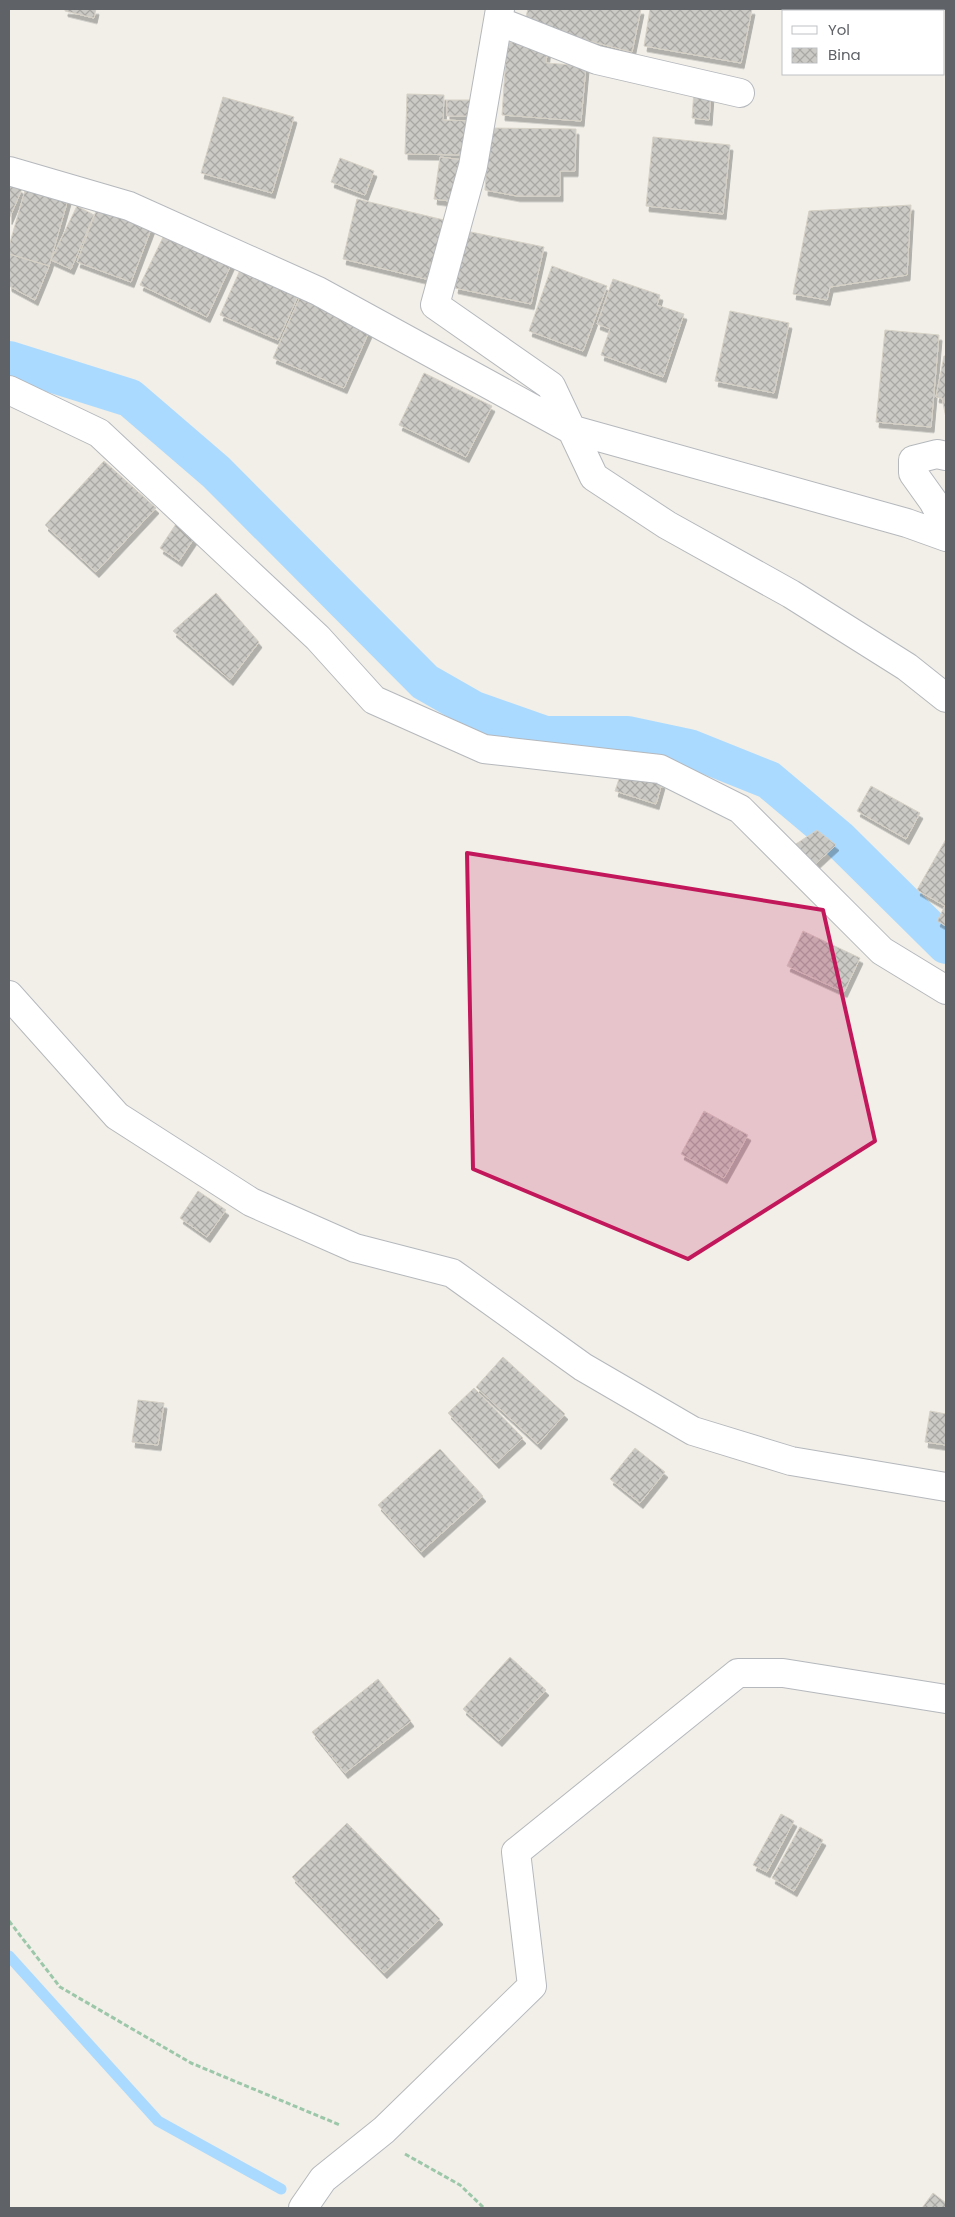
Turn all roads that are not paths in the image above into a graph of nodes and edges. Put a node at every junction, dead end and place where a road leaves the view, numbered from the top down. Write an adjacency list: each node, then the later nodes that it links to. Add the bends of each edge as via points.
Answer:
1 (499, 15): 2 (street, via 597,60); 5 (street, via 473,166 435,306 551,386)
2 (740, 93)
3 (9, 171): 5 (street, via 129,206 318,291)
4 (9, 390): 10 (street, via 99,433 318,638 374,700 484,748 660,769 740,809 882,951)
5 (570, 429): 8 (street); 9 (street, via 594,477 667,526 800,599 907,667)
6 (946, 456): 7 (street, via 937,454 913,460 913,473)
7 (946, 525)
8 (946, 536)
9 (946, 698)
10 (946, 990)
11 (9, 995): 12 (street, via 117,1116 251,1202 355,1248 452,1273 583,1367 693,1431 791,1461)
12 (946, 1487)
13 (946, 1699): 14 (street, via 783,1673 738,1672 516,1852 532,1986 376,2138 322,2179)
14 (303, 2208)

